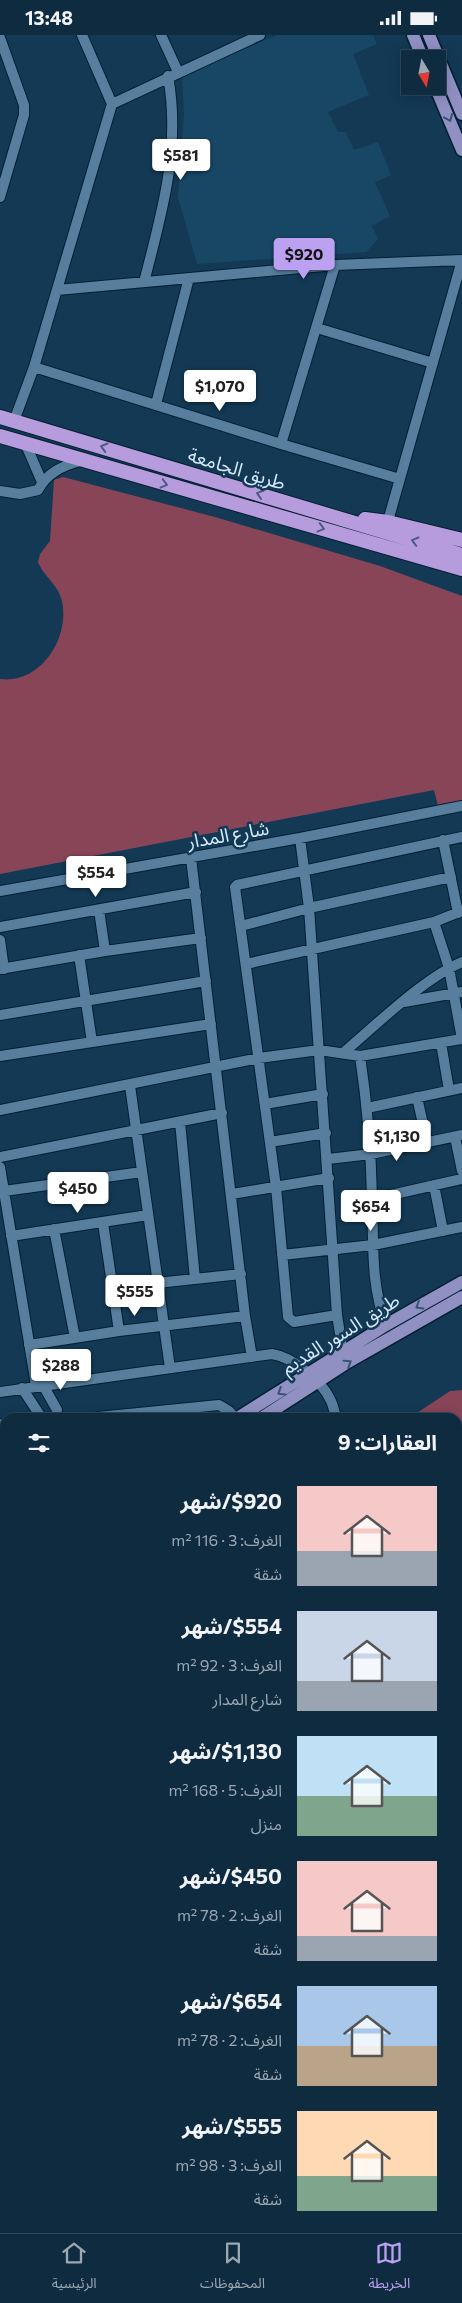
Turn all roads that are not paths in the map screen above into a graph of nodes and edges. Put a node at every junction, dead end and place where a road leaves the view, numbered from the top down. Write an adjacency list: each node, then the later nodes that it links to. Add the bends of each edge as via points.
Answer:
1 (10, 35): 7 (street)
2 (82, 35): 11 (street)
3 (161, 35): 9 (street)
4 (260, 35): 9 (street)
5 (413, 35): 8 (main road)
6 (429, 35): 12 (main road)
7 (0, 38): 14 (street, via 24,105 24,115)
8 (419, 50)
9 (173, 74): 11 (street); 18 (street, via 174,123 169,177)
10 (439, 95): 13 (main road, one-way to 13)
11 (112, 104): 19 (street)
12 (462, 114)
13 (462, 150)
14 (0, 197)
15 (462, 260): 16 (street); 21 (street)
16 (335, 265): 17 (street); 20 (street)
17 (189, 278): 18 (street); 23 (street)
18 (144, 282): 19 (street)
19 (57, 290): 22 (street)
20 (317, 328): 21 (street); 28 (street)
21 (433, 363): 30 (street)
22 (34, 367): 23 (street); 25 (street)
23 (156, 404): 28 (street)
24 (0, 417): 25 (highway, طريق الجامعة)
25 (14, 421): 33 (highway, طريق الجامعة, one-way to 25, via 328,515)
26 (0, 436): 27 (highway, طريق الجامعة)
27 (26, 445): 29 (highway, طريق الجامعة); 31 (street)
28 (281, 445): 30 (street)
29 (80, 461): 31 (street, via 62,467); 35 (highway, طريق الجامعة, one-way to 35)
30 (400, 479): 33 (street)
31 (42, 482): 32 (street, via 38,489 28,493)
32 (0, 491)
33 (386, 527): 34 (highway); 36 (highway, one-way to 33)
34 (462, 540)
35 (394, 548): 37 (highway, طريق الجامعة); 38 (highway)
36 (462, 555)
37 (462, 569)
38 (462, 579)
39 (462, 806): 41 (street, شارع المدار)
40 (462, 837): 42 (street)
41 (300, 839): 43 (street, شارع المدار); 44 (street)
42 (443, 840): 44 (street); 45 (street)
43 (191, 859): 46 (street, شارع المدار); 47 (street)
44 (304, 869): 48 (street); 52 (street, via 237,885)
45 (451, 877): 48 (street); 50 (street)
46 (0, 891)
47 (196, 892): 49 (street); 54 (street)
48 (309, 908): 52 (street); 56 (street)
49 (99, 910): 53 (street); 57 (street)
50 (460, 912): 51 (street)
51 (434, 922): 56 (street); 61 (street)
52 (240, 926): 60 (street)
53 (0, 927)
54 (201, 938): 57 (street); 63 (street)
55 (0, 940): 62 (street)
56 (311, 949): 60 (street); 72 (street)
57 (105, 951): 58 (street)
58 (79, 955): 62 (street); 65 (street)
59 (462, 962): 61 (street)
60 (246, 964): 76 (street)
61 (448, 968): 64 (street); 66 (street)
62 (2, 969)
63 (206, 981): 65 (street); 68 (street)
64 (458, 993): 66 (street); 69 (street)
65 (86, 1001): 67 (street); 70 (street)
66 (402, 1003): 73 (street)
67 (0, 1015)
68 (212, 1024): 70 (street); 77 (street)
69 (462, 1039): 71 (street)
70 (92, 1042): 74 (street)
71 (441, 1043): 75 (street); 80 (street)
72 (319, 1050): 73 (street); 76 (street); 81 (street)
73 (343, 1053): 75 (street)
74 (0, 1056)
75 (360, 1057): 84 (street)
76 (259, 1058): 77 (street); 83 (street)
77 (216, 1065): 78 (street); 86 (street)
78 (130, 1086): 85 (street); 88 (street)
79 (462, 1088): 80 (street)
80 (449, 1091): 82 (street)
81 (323, 1094): 83 (street); 89 (street)
82 (418, 1097): 84 (street); 92 (street)
83 (265, 1104): 91 (street)
84 (367, 1107): 93 (street)
85 (0, 1111)
86 (222, 1113): 87 (street); 104 (street)
87 (180, 1122): 88 (street); 116 (street)
88 (136, 1131): 94 (street); 98 (street)
89 (326, 1133): 91 (street); 95 (street)
90 (459, 1136): 92 (street); 97 (street)
91 (270, 1142): 102 (street)
92 (427, 1143): 93 (street)
93 (370, 1154): 95 (street); 105 (street)
94 (0, 1157)
95 (328, 1159): 99 (street)
96 (0, 1167): 103 (street)
97 (462, 1171)
98 (142, 1172): 103 (street); 106 (street)
99 (329, 1178): 102 (street); 113 (street)
100 (462, 1179): 101 (street)
101 (434, 1185): 105 (street); 110 (street)
102 (276, 1187): 104 (street); 114 (street)
103 (4, 1191): 111 (street)
104 (232, 1194): 115 (street)
105 (372, 1199): 112 (street)
106 (148, 1215): 107 (street); 118 (street)
107 (104, 1223): 109 (street); 124 (street)
108 (462, 1227): 110 (street)
109 (54, 1229): 111 (street); 125 (street)
110 (443, 1231): 112 (street)
111 (11, 1236): 126 (street)
112 (373, 1245): 113 (street); 122 (street, via 376,1293)
113 (333, 1248): 114 (street); 120 (street)
114 (282, 1255): 120 (street, via 290,1321)
115 (241, 1274): 116 (street); 121 (street)
116 (195, 1279): 118 (street)
117 (462, 1282): 122 (main road, طريق السور القديم, one-way to 122)
118 (157, 1283): 123 (street)
119 (462, 1297): 130 (main road, طريق السور القديم, one-way to 119)
120 (337, 1315): 127 (street)
121 (245, 1316): 123 (street); 128 (street)
122 (386, 1325): 127 (main road, طريق السور القديم)
123 (164, 1326): 124 (street); 129 (street)
124 (119, 1331): 125 (street)
125 (75, 1338): 126 (street)
126 (29, 1345): 131 (street)
127 (343, 1353): 130 (main road, طريق السور القديم)
128 (252, 1357): 129 (street); 130 (street, via 278,1355)
129 (170, 1368): 131 (street)
130 (313, 1379): 138 (main road, طريق السور القديم, one-way to 138); 139 (main road, طريق السور القديم); 140 (street, via 331,1399)
131 (39, 1385): 132 (street); 134 (street)
132 (22, 1388): 133 (street); 135 (street)
133 (0, 1392)
134 (57, 1410)
135 (38, 1413)
136 (154, 1413): 137 (street, via 219,1405)
137 (231, 1413)
138 (247, 1413)
139 (268, 1413)
140 (335, 1413)

